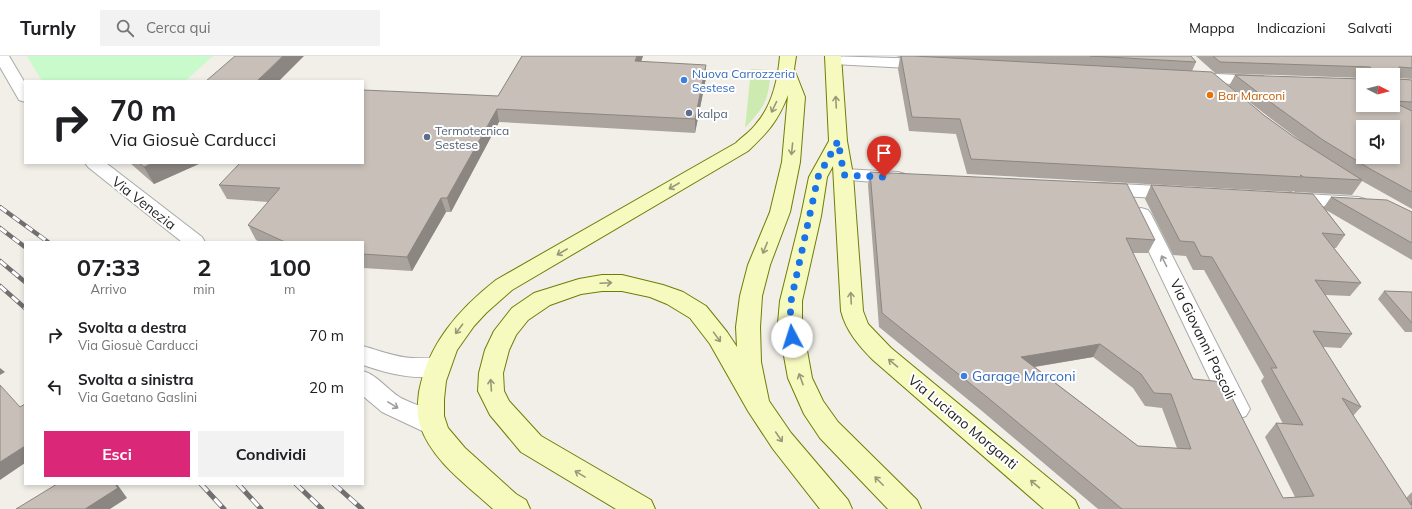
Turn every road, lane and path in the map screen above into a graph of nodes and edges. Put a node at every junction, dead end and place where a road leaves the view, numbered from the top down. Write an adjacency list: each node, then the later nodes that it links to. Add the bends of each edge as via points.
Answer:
1 (1, 56): 9 (street)
2 (833, 58): 5 (street); 11 (main road, Via Luciano Morganti, one-way to 2)
3 (1190, 60): 7 (street)
4 (787, 63): 22 (main road, one-way to 22, via 775,107 762,128 742,147 504,285 467,317 446,349); 24 (main road, one-way to 24, via 797,97 791,162 780,212 758,265 748,327 749,362)
5 (944, 65)
6 (1179, 78): 7 (street)
7 (1210, 79): 8 (street); 10 (street)
8 (1279, 81)
9 (24, 95)
10 (1233, 98)
11 (838, 141): 13 (main road, Via Luciano Morganti); 30 (main road, one-way to 11, via 829,430 813,407 800,378 795,352 790,323 791,301 818,177)
12 (95, 164): 20 (street, Via Venezia)
13 (844, 175): 14 (street); 31 (main road, Via Luciano Morganti, one-way to 13, via 882,354 854,322)
14 (916, 179)
15 (1352, 185): 19 (street, via 1375,202)
16 (1083, 188): 17 (street)
17 (1129, 190): 18 (street); 26 (street, Via Giovanni Pascoli, one-way to 17)
18 (1192, 194)
19 (1270, 198)
20 (194, 241)
21 (364, 355): 22 (street, via 388,364)
22 (438, 367): 25 (main road, via 432,391)
23 (364, 382): 25 (street, one-way to 25, via 391,405)
24 (757, 404): 28 (main road, one-way to 24, via 530,444 499,408 492,391 491,373 497,350 506,331 520,314 542,299 579,287 622,283 655,290 676,298 698,312 719,338); 29 (main road, one-way to 29, via 782,441)
25 (433, 425): 27 (main road, via 445,445 506,503)
26 (1248, 430)
27 (516, 509)
28 (641, 509)
29 (838, 509)
30 (907, 509)
31 (1065, 509)

